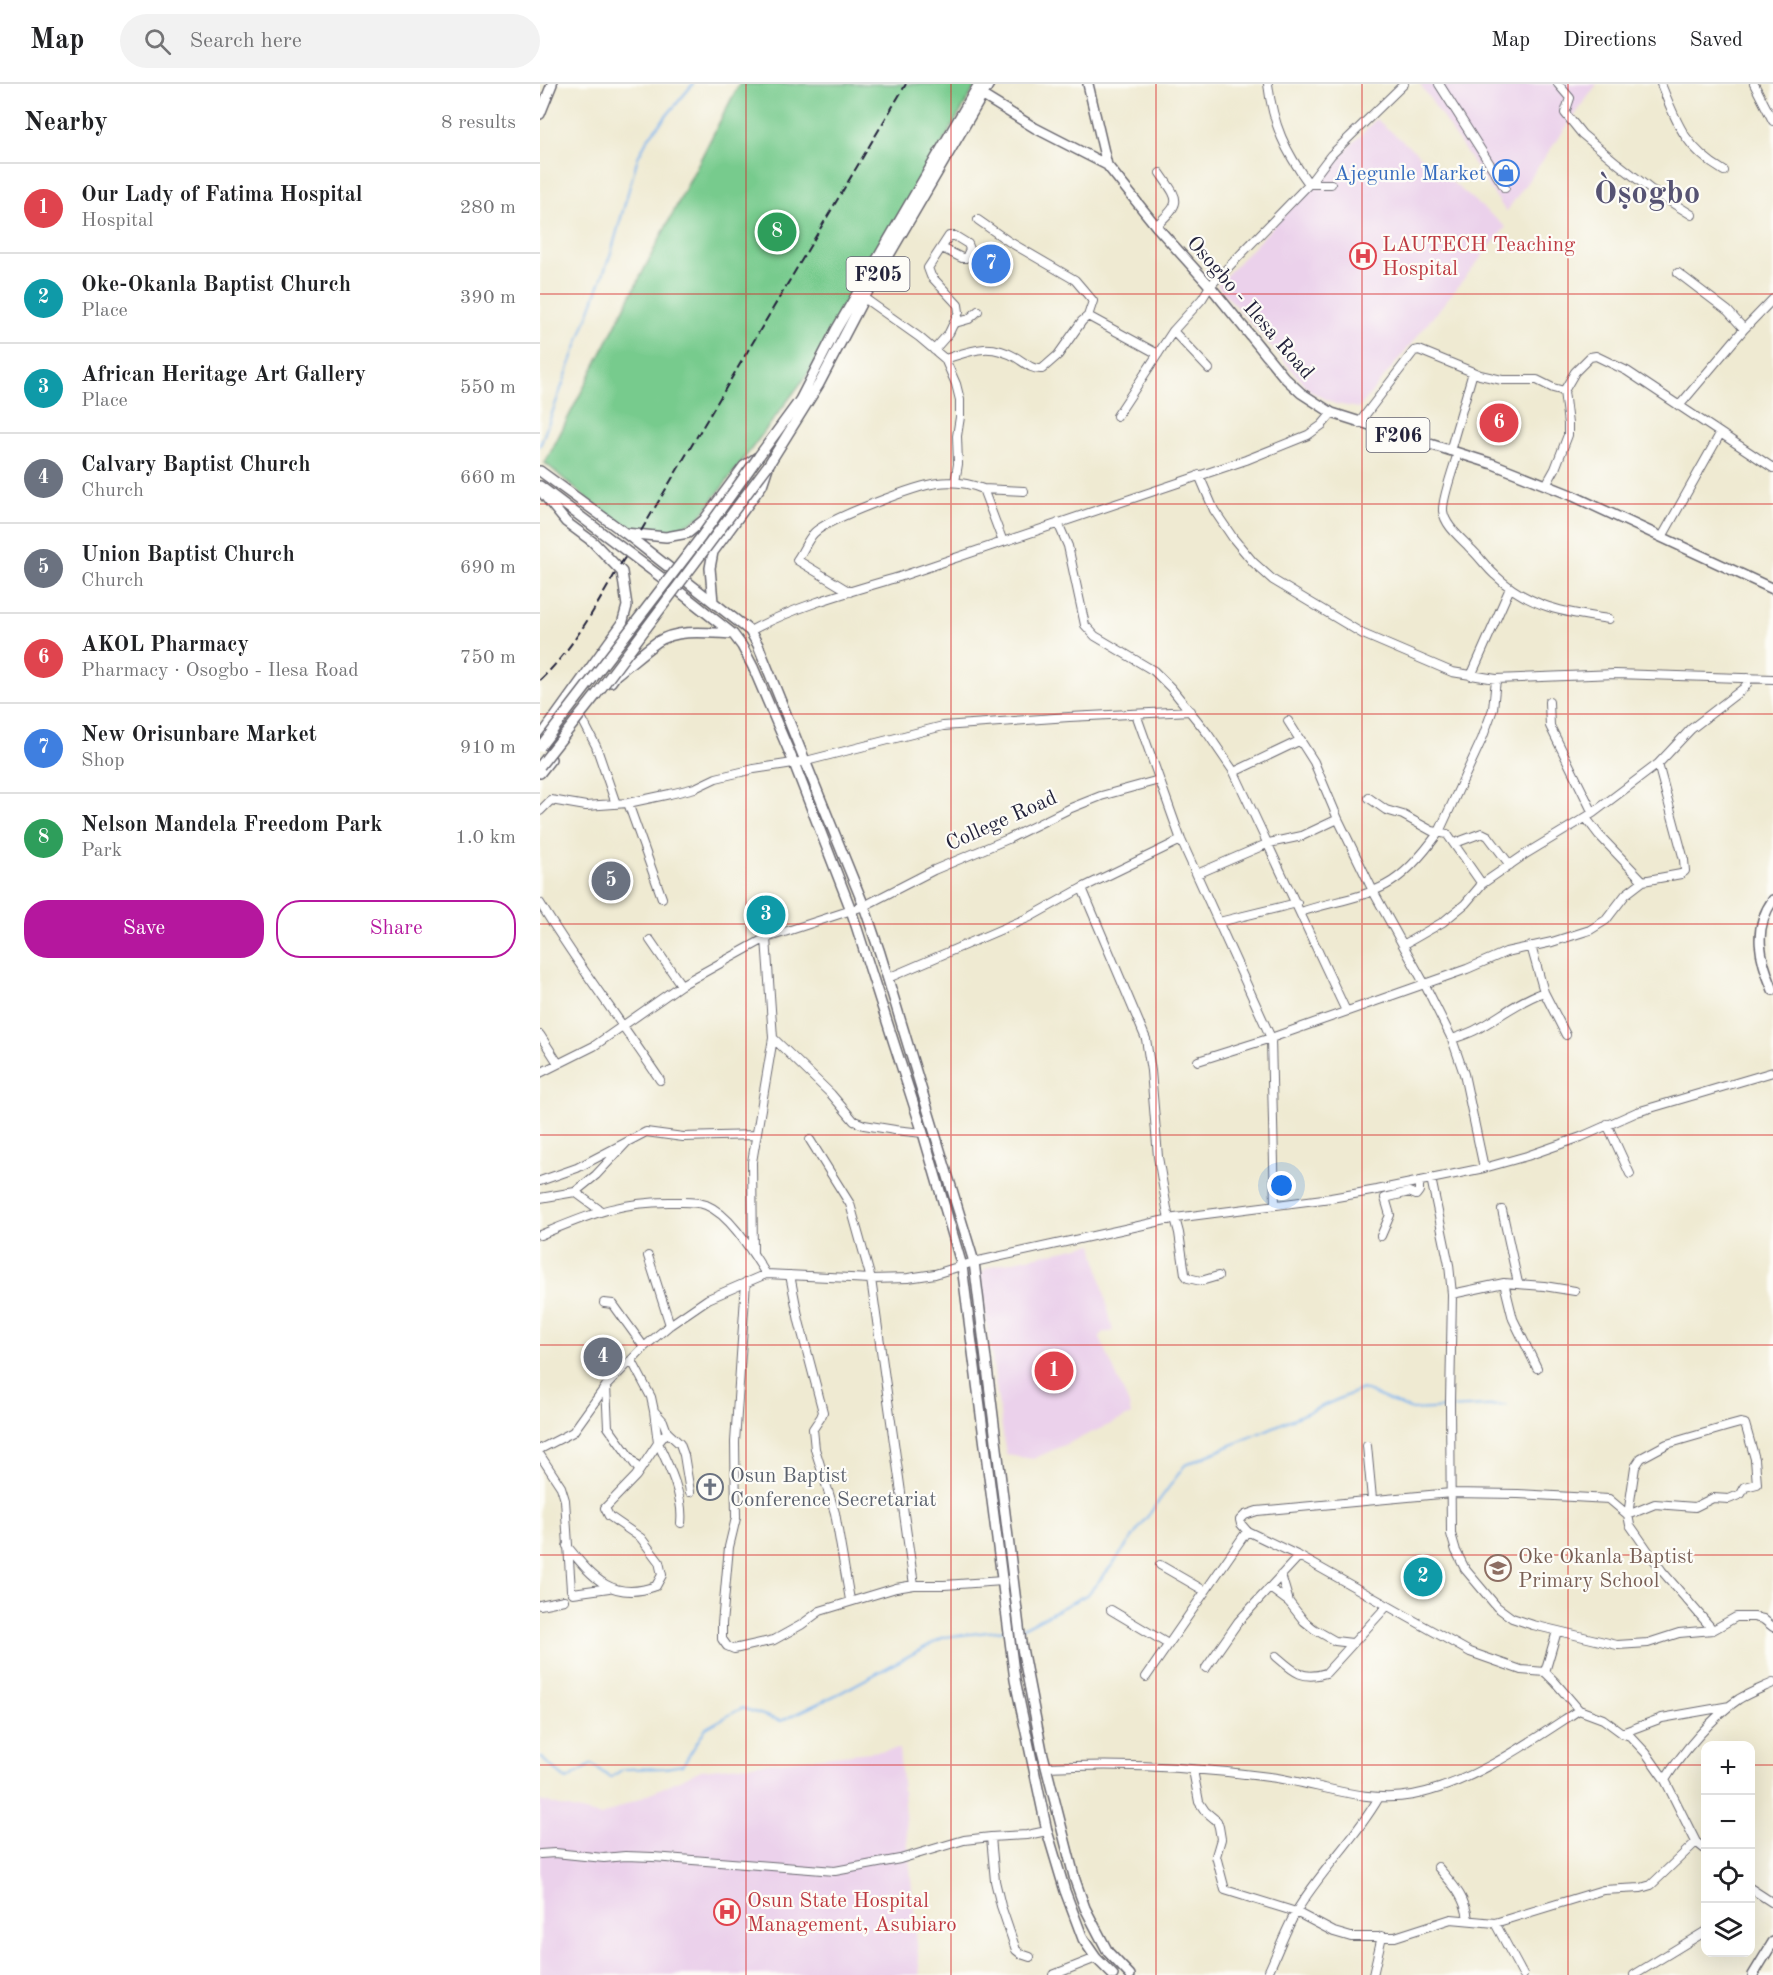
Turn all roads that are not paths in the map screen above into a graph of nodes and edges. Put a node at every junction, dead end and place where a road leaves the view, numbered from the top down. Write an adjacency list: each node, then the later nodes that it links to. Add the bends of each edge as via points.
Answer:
1 (552, 84): 11 (main road)
2 (989, 84): 10 (main road, F205)
3 (1088, 84): 13 (main road, Osogbo - Ilesa Road / F206)
4 (1268, 84): 16 (street, via 1286,151)
5 (1404, 84): 16 (street, via 1331,155)
6 (1440, 84): 18 (street)
7 (1558, 84): 19 (street, via 1570,98 1565,112 1582,134 1650,189)
8 (1661, 84): 14 (street, via 1675,120 1694,150)
9 (1754, 84): 12 (street)
10 (979, 90): 13 (main road, F206, via 1035,128); 25 (main road, F205); 44 (main road, via 836,330 800,400)
11 (540, 114)
12 (1773, 120)
13 (1107, 165): 21 (main road, Osogbo - Ilesa Road / F206)
14 (1724, 171)
15 (1160, 173): 21 (street, via 1176,204)
16 (1309, 184): 17 (street); 24 (street)
17 (1331, 184)
18 (1505, 188)
19 (1692, 215)
20 (978, 220): 28 (street, via 1075,280 1093,301)
21 (1156, 226): 24 (main road, Osogbo - Ilesa Road / F206)
22 (942, 248): 29 (street, via 928,272 958,305)
23 (1678, 273): 30 (street, via 1728,311)
24 (1210, 286): 31 (street); 39 (main road, Osogbo - Ilesa Road / F206, via 1284,376 1301,393)
25 (864, 298): 32 (street); 45 (main road, F205, via 819,384)
26 (1773, 299): 30 (street)
27 (978, 311): 29 (street)
28 (1088, 316): 33 (street); 34 (street, via 1042,369 992,348)
29 (955, 323): 32 (street)
30 (1744, 329): 38 (street)
31 (1173, 331): 33 (street); 35 (street)
32 (934, 350): 34 (street)
33 (1158, 354): 40 (street)
34 (945, 359): 49 (street, via 960,400)
35 (1209, 369)
36 (1473, 372): 37 (street, via 1502,380 1537,380); 41 (street, via 1425,351 1414,351); 43 (street)
37 (1564, 391): 38 (street, via 1590,357 1599,356); 50 (street, via 1568,435)
38 (1679, 406): 42 (street)
39 (1332, 413): 41 (main road, Osogbo - Ilesa Road / F206); 48 (street, via 1308,435)
40 (1117, 416)
41 (1359, 423): 43 (main road, Osogbo - Ilesa Road / F206)
42 (1719, 434): 46 (street); 56 (street)
43 (1454, 452): 50 (main road, Osogbo - Ilesa Road / F206); 58 (street, via 1443,510 1446,520)
44 (759, 456): 55 (main road, via 744,466 704,520 688,533 666,537); 76 (main road, bridge)
45 (769, 464): 61 (main road, via 762,485 712,552); 80 (main road, F205, bridge)
46 (1773, 468)
47 (540, 471): 55 (main road)
48 (1199, 476): 54 (street); 65 (street, via 1233,538 1273,580 1363,634 1452,672)
49 (955, 482): 52 (street); 60 (street, via 935,483 866,506 814,533 797,561)
50 (1546, 485): 56 (main road, Osogbo - Ilesa Road / F206)
51 (540, 488): 64 (main road); 74 (main road, via 566,522 593,542 622,572 627,606 622,624)
52 (983, 489): 53 (street); 57 (street)
53 (1023, 490)
54 (1058, 523): 57 (street); 70 (street, via 1068,546 1084,621 1095,636 1154,671)
55 (625, 533): 61 (main road)
56 (1662, 537): 59 (main road, Osogbo - Ilesa Road / F206)
57 (1003, 542): 60 (street)
58 (1510, 588): 62 (street, via 1567,614); 65 (street)
59 (1773, 589)
60 (850, 592): 63 (street)
61 (713, 602): 63 (main road)
62 (1609, 619)
63 (750, 632): 77 (main road)
64 (733, 634): 72 (main road, via 675,634 658,641 616,675); 78 (main road, via 753,667)
65 (1471, 676): 67 (street)
66 (1747, 678): 67 (street, via 1615,674); 68 (street); 79 (street, via 1744,688 1691,729)
67 (1496, 679): 90 (street, via 1493,709 1482,739)
68 (1773, 679)
69 (1549, 702): 88 (street, via 1550,726)
70 (1191, 711): 71 (street); 81 (street)
71 (1136, 714): 77 (street, via 943,726); 83 (street)
72 (582, 719): 82 (main road); 86 (street)
73 (1288, 721): 75 (street)
74 (540, 738)
75 (1301, 740): 81 (street); 89 (street)
76 (540, 747)
77 (806, 761): 78 (street); 104 (main road)
78 (794, 763): 85 (street, via 716,778 695,788); 105 (main road)
79 (1658, 764): 88 (street); 96 (street, via 1685,871)
80 (540, 766)
81 (1234, 772): 92 (street)
82 (540, 773)
83 (1159, 780): 91 (street); 104 (street, College Road, via 1071,808)
84 (1369, 798): 90 (street, via 1386,810)
85 (628, 803): 86 (street); 100 (street)
86 (616, 804): 87 (street, via 586,806 551,800)
87 (540, 811)
88 (1589, 816): 94 (street); 96 (street, via 1599,835)
89 (1338, 819): 92 (street, via 1302,836); 99 (street)
90 (1439, 832): 93 (street); 99 (street, via 1401,873)
91 (1181, 840): 95 (street); 98 (street)
92 (1269, 843): 95 (street); 103 (street)
93 (1455, 843): 94 (street, via 1482,833); 97 (street)
94 (1509, 865): 97 (street)
95 (1197, 874): 107 (street)
96 (1643, 881): 111 (street, via 1626,894 1606,920 1590,930)
97 (1482, 884): 110 (street, via 1443,922)
98 (1082, 888): 112 (street, via 1030,917); 144 (street, via 1146,1039 1158,1157)
99 (1372, 891): 106 (street); 110 (street)
100 (662, 898)
101 (1773, 900): 115 (main road, via 1760,924 1760,936)
102 (540, 903): 118 (street)
103 (1297, 903): 106 (street); 107 (street)
104 (864, 906): 105 (street, College Road); 112 (main road)
105 (851, 910): 108 (street, College Road); 130 (main road)
106 (1301, 912): 117 (street)
107 (1219, 922): 122 (street)
108 (766, 938): 114 (street, College Road); 121 (street)
109 (650, 940): 114 (street)
110 (1403, 945): 113 (street)
111 (1531, 946): 113 (street); 116 (street)
112 (888, 978): 149 (main road)
113 (1424, 983): 117 (street); 123 (street)
114 (681, 985): 118 (street, College Road)
115 (1773, 990)
116 (1544, 992): 120 (street); 123 (street)
117 (1346, 1011): 122 (street)
118 (624, 1026): 125 (street, College Road); 128 (street)
119 (540, 1035): 125 (street)
120 (1566, 1035)
121 (773, 1038): 130 (street, via 854,1121); 131 (street)
122 (1271, 1038): 124 (street); 141 (street)
123 (1452, 1039): 134 (street, via 1464,1074)
124 (1198, 1061)
125 (558, 1064): 127 (street, College Road)
126 (1773, 1072): 129 (street)
127 (540, 1073)
128 (660, 1080)
129 (1607, 1124): 134 (street, via 1581,1137); 135 (street)
130 (923, 1132): 150 (main road)
131 (755, 1135): 133 (street, via 683,1137 646,1132); 147 (street)
132 (810, 1140): 154 (street, via 850,1204)
133 (628, 1141): 137 (street, via 577,1168); 139 (street)
134 (1484, 1168): 136 (street)
135 (1630, 1174)
136 (1431, 1178): 138 (street); 159 (street)
137 (540, 1181)
138 (1419, 1181): 141 (street); 146 (street, via 1416,1195 1409,1192 1385,1198 1390,1215)
139 (575, 1192): 140 (street); 143 (street)
140 (540, 1198)
141 (1275, 1205): 144 (street)
142 (1502, 1210): 157 (street)
143 (601, 1211): 145 (street); 147 (street, via 646,1202 705,1205 731,1226)
144 (1172, 1219): 149 (street); 153 (street, via 1179,1233 1188,1278 1201,1281)
145 (540, 1235)
146 (1381, 1236)
147 (753, 1254): 151 (street)
148 (648, 1256): 161 (street)
149 (974, 1262): 150 (street); 207 (main road, via 1021,1643)
150 (962, 1266): 154 (street, via 908,1278); 183 (main road)
151 (766, 1274): 152 (street); 155 (street)
152 (790, 1275): 154 (street); 189 (street, via 823,1412 813,1429 814,1442 835,1513)
153 (1218, 1276)
154 (871, 1279): 184 (street)
155 (746, 1282): 161 (street, via 708,1299); 189 (street, via 735,1442 736,1518 729,1547 722,1639 734,1649 774,1640 820,1611)
156 (1504, 1283): 157 (street); 159 (street); 164 (street, via 1513,1319)
157 (1518, 1283): 158 (street)
158 (1575, 1291)
159 (1452, 1294): 174 (street)
160 (604, 1303): 162 (street, via 614,1304)
161 (670, 1324): 162 (street)
162 (644, 1347): 163 (street)
163 (632, 1361): 165 (street); 166 (street)
164 (1537, 1368)
165 (606, 1386): 170 (street, via 573,1432); 172 (street, via 608,1427)
166 (654, 1411): 167 (street); 168 (street)
167 (667, 1432): 168 (street); 173 (street, via 680,1444)
168 (658, 1443): 172 (street); 177 (street, via 683,1509)
169 (1367, 1446): 175 (street)
170 (540, 1449)
171 (540, 1455): 179 (street, via 565,1500)
172 (639, 1470): 185 (street, via 605,1508 609,1516 641,1538 659,1562 662,1575 657,1586 647,1590 619,1592)
173 (690, 1492)
174 (1451, 1493): 175 (street); 176 (street, via 1609,1499); 196 (street, via 1451,1534 1466,1569 1504,1613)
175 (1372, 1499): 178 (street, via 1251,1512 1240,1520)
176 (1628, 1515): 176 (street, via 1635,1467 1641,1458 1667,1444 1745,1424 1757,1484 1745,1487 1741,1494 1729,1499 1713,1498 1695,1507 1654,1504); 195 (street, via 1641,1542)
177 (681, 1522)
178 (1247, 1531): 180 (street); 187 (street)
179 (567, 1546): 185 (street); 185 (street, via 572,1592)
180 (1299, 1556): 182 (street); 192 (street)
181 (1160, 1565): 187 (street)
182 (1281, 1575): 186 (street); 190 (street)
183 (1003, 1581): 184 (street); 211 (main road, via 1026,1734)
184 (914, 1585): 189 (street)
185 (609, 1588)
186 (1270, 1588): 190 (street); 200 (street, via 1238,1622)
187 (1205, 1591): 198 (street)
188 (564, 1600): 191 (street)
189 (850, 1600)
190 (1289, 1602): 197 (street, via 1314,1629 1335,1641)
191 (540, 1605)
192 (1387, 1606): 197 (street); 201 (street, via 1470,1652 1521,1670)
193 (1111, 1610): 198 (street)
194 (1773, 1627): 195 (street, via 1763,1620 1736,1617)
195 (1713, 1630): 196 (street, via 1679,1633 1633,1645)
196 (1557, 1631): 201 (street)
197 (1352, 1643): 199 (street, via 1326,1673 1314,1676 1299,1675)
198 (1168, 1644): 202 (street)
199 (1276, 1656)
200 (1206, 1668)
201 (1545, 1672): 205 (street)
202 (1146, 1677)
203 (1773, 1683): 204 (street)
204 (1732, 1705): 206 (street, via 1662,1718); 209 (street, via 1689,1748)
205 (1579, 1710): 206 (street); 210 (street, via 1520,1750 1437,1790)
206 (1622, 1732): 209 (street, via 1646,1753)
207 (1046, 1767): 208 (street); 230 (main road, via 1085,1908 1108,1952)
208 (1193, 1770): 210 (street, via 1272,1777); 219 (street, via 1199,1802 1219,1827 1221,1839 1216,1861 1225,1890)
209 (1665, 1780): 213 (street)
210 (1378, 1799): 219 (street)
211 (1047, 1831): 212 (street); 226 (main road, via 1075,1919)
212 (992, 1836): 215 (street, via 944,1845 900,1860 835,1871 653,1857); 225 (street, via 1001,1906 1016,1950)
213 (1696, 1842): 214 (street); 221 (street, via 1651,1885 1603,1890)
214 (1705, 1849)
215 (540, 1854)
216 (1438, 1867): 220 (street, via 1457,1889)
217 (1755, 1894): 218 (street)
218 (1773, 1903)
219 (1296, 1912): 223 (street, via 1351,1937); 231 (street)
220 (1468, 1919): 221 (street); 223 (street, via 1451,1919 1395,1937)
221 (1495, 1923): 233 (street)
222 (1701, 1934): 227 (street)
223 (1382, 1936): 232 (street)
224 (1773, 1942): 235 (main road)
225 (1030, 1957)
226 (1096, 1958): 228 (street); 229 (main road)
227 (1648, 1971): 234 (street)
228 (1053, 1975)
229 (1113, 1975)
230 (1130, 1975)
231 (1268, 1975)
232 (1373, 1975)
233 (1523, 1975)
234 (1634, 1975)
235 (1753, 1975)

